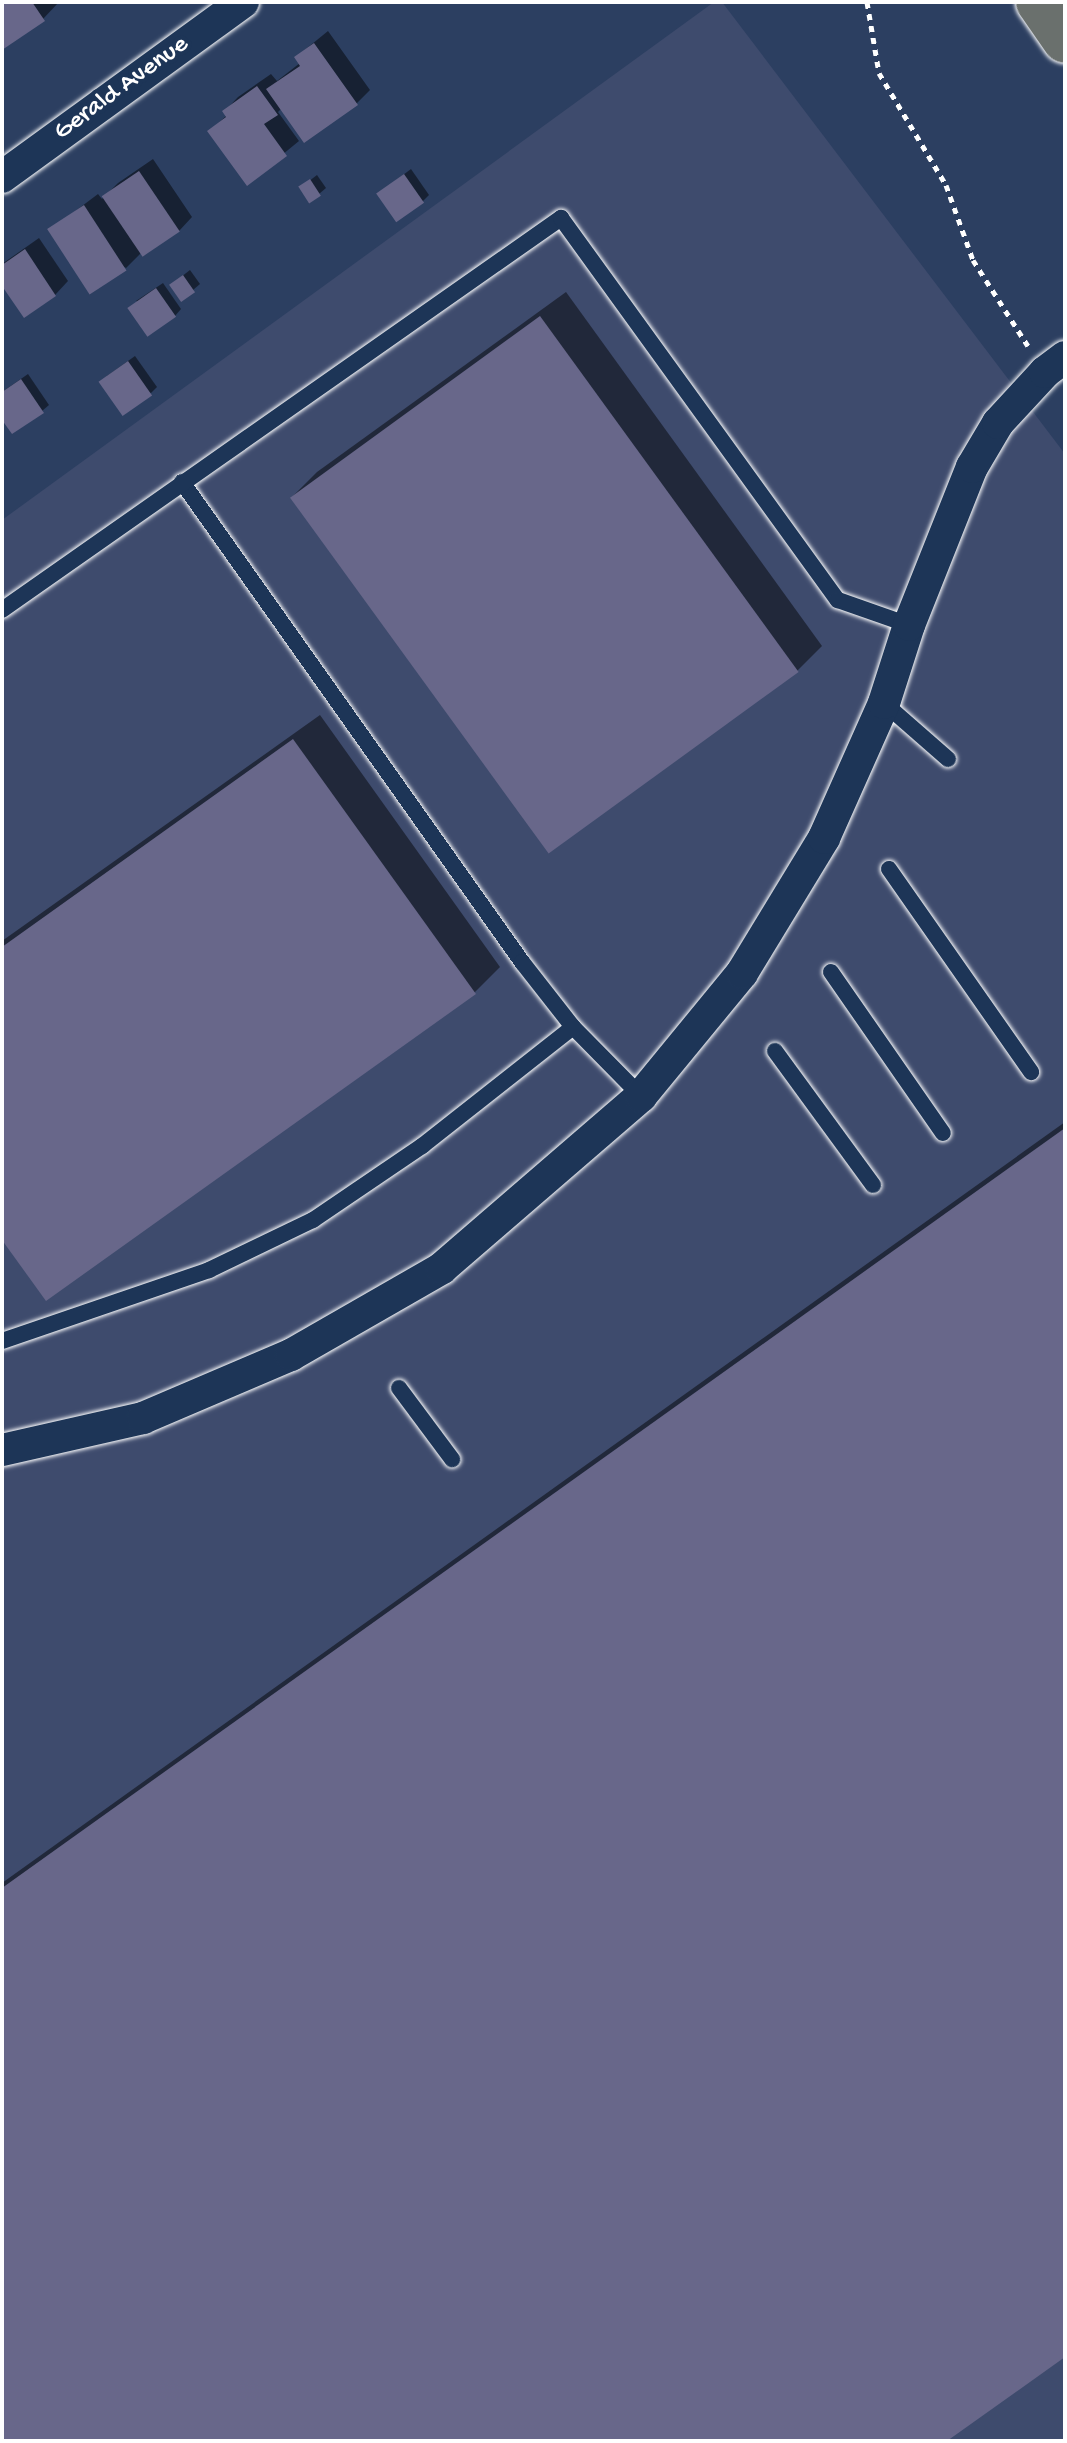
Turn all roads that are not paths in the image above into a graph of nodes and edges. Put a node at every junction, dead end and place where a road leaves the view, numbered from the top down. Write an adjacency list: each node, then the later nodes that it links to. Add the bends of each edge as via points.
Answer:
1 (243, 2): 4 (street, Gerald Avenue)
2 (1038, 2): 3 (main road)
3 (1065, 41)
4 (2, 177)
5 (1055, 364): 8 (street, via 998,423 972,467)
6 (182, 482): 7 (lane); 8 (lane, via 561,218 838,600); 13 (lane)
7 (2, 610)
8 (909, 625): 9 (street)
9 (884, 703): 10 (lane); 16 (street, via 824,838 742,973)
10 (948, 759)
11 (889, 869): 15 (lane)
12 (831, 972): 17 (lane)
13 (573, 1027): 16 (lane); 19 (lane, via 422,1146 313,1220 209,1270)
14 (775, 1051): 18 (lane)
15 (1031, 1072)
16 (641, 1096): 22 (street, via 442,1268 291,1355 143,1418)
17 (943, 1133)
18 (873, 1185)
19 (2, 1341)
20 (399, 1388): 23 (lane)
21 (2, 1443): 22 (lane)
22 (2, 1450)
23 (452, 1459)

